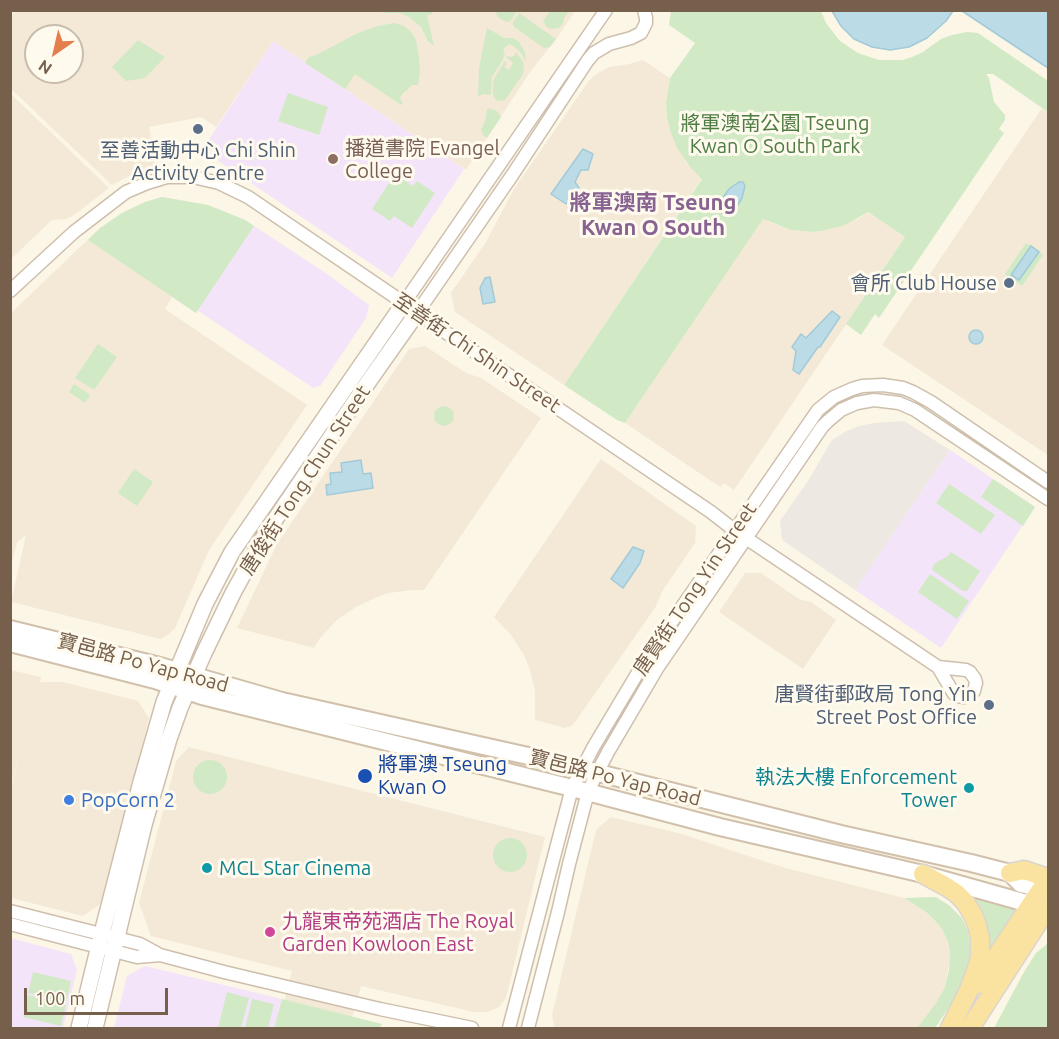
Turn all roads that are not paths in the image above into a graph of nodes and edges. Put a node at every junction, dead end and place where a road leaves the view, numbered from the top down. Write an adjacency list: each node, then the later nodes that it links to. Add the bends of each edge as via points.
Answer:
1 (606, 10): 4 (street, 唐俊街 Tong Chun Street)
2 (644, 10): 5 (street, 唐俊街 Tong Chun Street, via 646,23 641,33 609,44 588,60)
3 (10, 291): 4 (street, 至善街 Chi Shin Street, via 74,232 126,192 167,177 193,177 219,183 248,197)
4 (404, 303): 5 (street, 至善街 Chi Shin Street); 10 (street, 唐俊街 Tong Chun Street)
5 (417, 313): 8 (street, 至善街 Chi Shin Street); 11 (street, 唐俊街 Tong Chun Street, via 266,533)
6 (1048, 482): 8 (street, 唐賢街 Tong Yin Street, via 922,396 893,386 862,386 843,392 818,410)
7 (1048, 499): 9 (street, 唐賢街 Tong Yin Street, via 915,410 891,401 874,400 849,406 828,420)
8 (734, 530): 9 (street, 至善街 Chi Shin Street); 18 (street, 唐賢街 Tong Yin Street, via 646,659)
9 (746, 538): 14 (street, 至善街 Chi Shin Street); 18 (street, 唐賢街 Tong Yin Street, via 658,667 608,752)
10 (232, 552): 11 (street, via 243,564); 16 (street, 唐俊街 Tong Chun Street)
11 (244, 574): 15 (street, 唐俊街 Tong Chun Street)
12 (10, 629): 16 (main road, 寶邑路 Po Yap Road)
13 (10, 643): 16 (main road, 寶邑路 Po Yap Road, via 156,680)
14 (938, 667)
15 (195, 675): 16 (main road, 寶邑路 Po Yap Road); 17 (street, 唐俊街 Tong Chun Street); 18 (main road, 寶邑路 Po Yap Road, via 278,700)
16 (173, 678): 17 (main road, 寶邑路 Po Yap Road); 27 (street, 唐俊街 Tong Chun Street, via 141,782)
17 (187, 692): 19 (main road, 寶邑路 Po Yap Road); 27 (street, 唐俊街 Tong Chun Street)
18 (589, 771): 19 (street, 唐賢街 Tong Yin Street); 20 (street, 唐賢街 Tong Yin Street); 21 (main road, 寶邑路 Po Yap Road)
19 (572, 788): 20 (main road, 寶邑路 Po Yap Road); 32 (street, 唐賢街 Tong Yin Street)
20 (588, 792): 22 (main road, 寶邑路 Po Yap Road); 33 (street, 唐賢街 Tong Yin Street)
21 (1010, 873): 23 (main road, via 1024,870)
22 (923, 874): 24 (main road, 寶邑路 Po Yap Road); 34 (main road, via 956,893 972,913 980,938 977,968)
23 (1047, 884): 24 (main road)
24 (1044, 907): 34 (main road); 35 (main road)
25 (10, 911): 27 (street)
26 (10, 924): 27 (street)
27 (107, 942): 28 (street, via 137,957 160,955); 29 (street, 唐俊街 Tong Chun Street); 30 (street, 唐俊街 Tong Chun Street)
28 (460, 1028): 31 (street)
29 (79, 1029)
30 (95, 1029)
31 (472, 1029)
32 (509, 1029)
33 (528, 1029)
34 (950, 1029)
35 (969, 1029)

